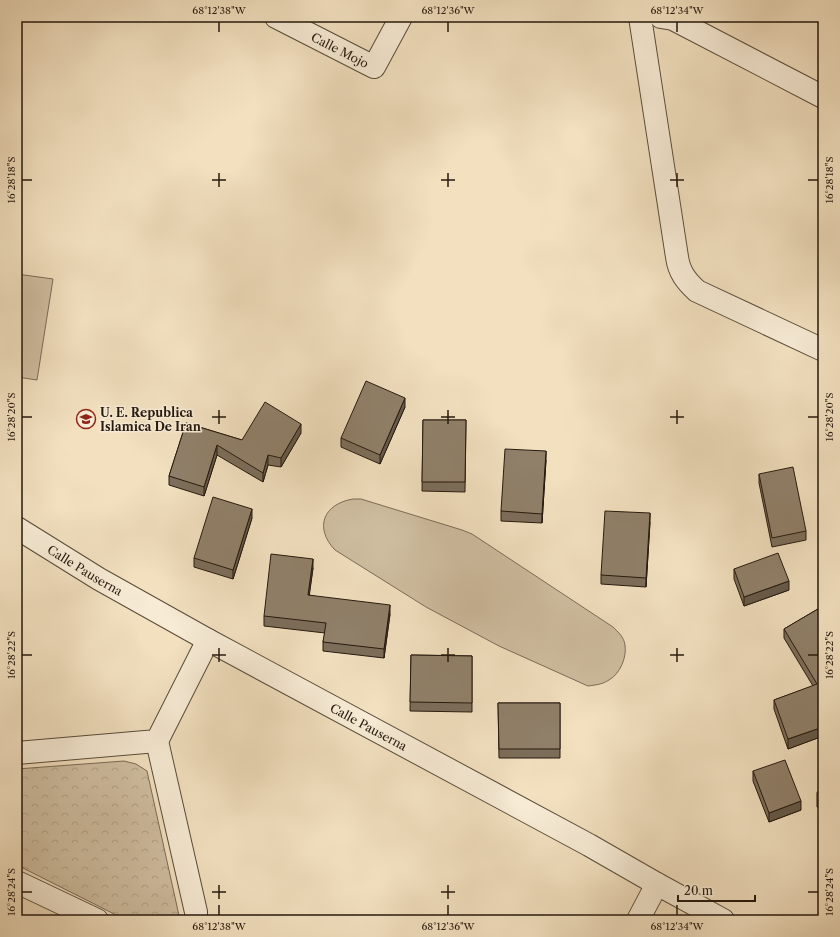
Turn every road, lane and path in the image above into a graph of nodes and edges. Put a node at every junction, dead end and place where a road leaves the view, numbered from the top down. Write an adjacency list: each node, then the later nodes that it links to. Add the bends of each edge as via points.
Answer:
1 (276, 17): 2 (street, Calle Mojo, via 374,67)
2 (401, 17)
3 (640, 17): 6 (street, via 681,272 697,291)
4 (661, 17): 5 (street, via 673,19)
5 (823, 97)
6 (821, 345)
7 (17, 528): 8 (street, Calle Pauserna, via 99,579)
8 (208, 640): 9 (street); 12 (street, Calle Pauserna)
9 (157, 741): 10 (street); 13 (street)
10 (17, 753)
11 (17, 882): 14 (street)
12 (657, 884): 15 (street); 16 (street, Calle Pauserna)
13 (202, 917)
14 (97, 920)
15 (638, 920)
16 (723, 920)

